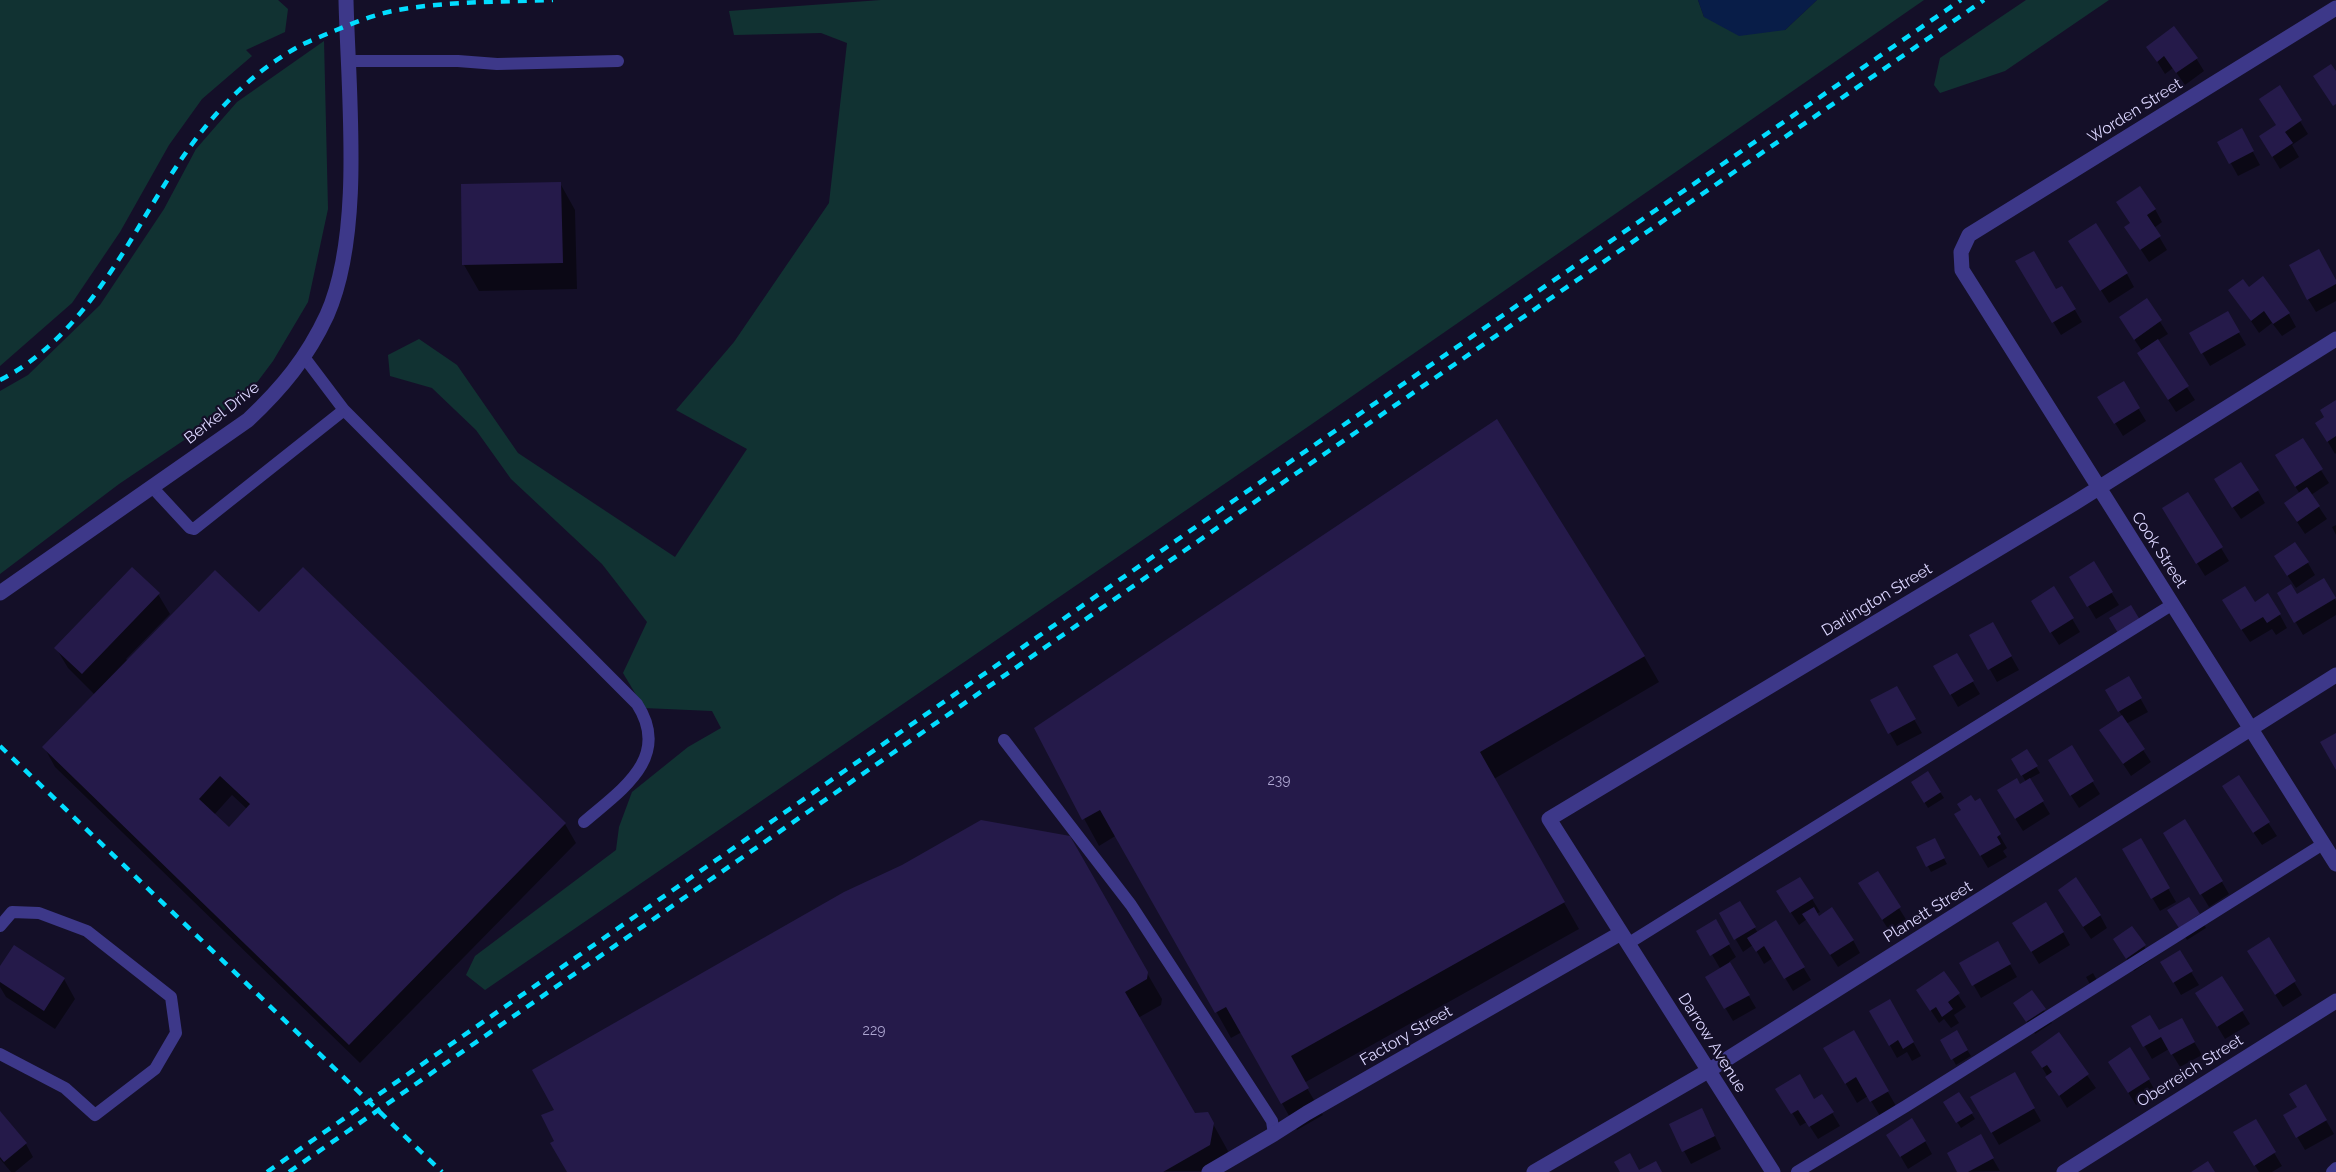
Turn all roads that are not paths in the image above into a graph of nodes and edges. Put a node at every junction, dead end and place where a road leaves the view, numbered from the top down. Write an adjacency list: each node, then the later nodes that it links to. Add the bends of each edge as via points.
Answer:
1 (346, 0): 3 (street, Berkel Drive)
2 (2336, 8): 5 (street, Worden Street, via 1969,234)
3 (347, 61): 4 (lane); 7 (street, Berkel Drive, via 348,223 327,314)
4 (618, 61)
5 (1961, 252): 10 (street, Cook Street, via 1962,270)
6 (2336, 339): 10 (street, Darlington Street)
7 (304, 357): 8 (lane); 9 (street, Berkel Drive, via 279,391 248,420)
8 (344, 410): 9 (lane, via 194,529); 16 (lane, via 637,704 646,718 649,748 641,767 628,784)
9 (152, 487): 11 (street, Berkel Drive)
10 (2097, 488): 12 (street, Cook Street); 20 (street, Darlington Street, via 1549,819)
11 (0, 593)
12 (2173, 604): 14 (street, Cook Street); 20 (lane)
13 (2336, 675): 14 (street, Planett Street)
14 (2251, 729): 17 (street, Cook Street); 23 (street, Planett Street)
15 (1004, 740): 24 (lane, via 1131,905 1272,1121)
16 (584, 822)
17 (2323, 844): 18 (street, Cook Street); 29 (lane)
18 (2336, 864)
19 (0, 926): 22 (lane, via 12,912 39,913 87,931 171,997 176,1033 155,1069 95,1115 64,1088)
20 (1625, 938): 23 (street, Darrow Avenue); 24 (street, Factory Street)
21 (2336, 1001): 30 (street, Oberreich Street)
22 (0, 1054)
23 (1708, 1071): 27 (street, Planett Street); 28 (street, Darrow Avenue)
24 (1274, 1134): 26 (street, Factory Street)
25 (2336, 1168): 31 (lane)
26 (1209, 1172)
27 (1534, 1172)
28 (1773, 1172)
29 (1797, 1172)
30 (2064, 1172)
31 (2332, 1172)

